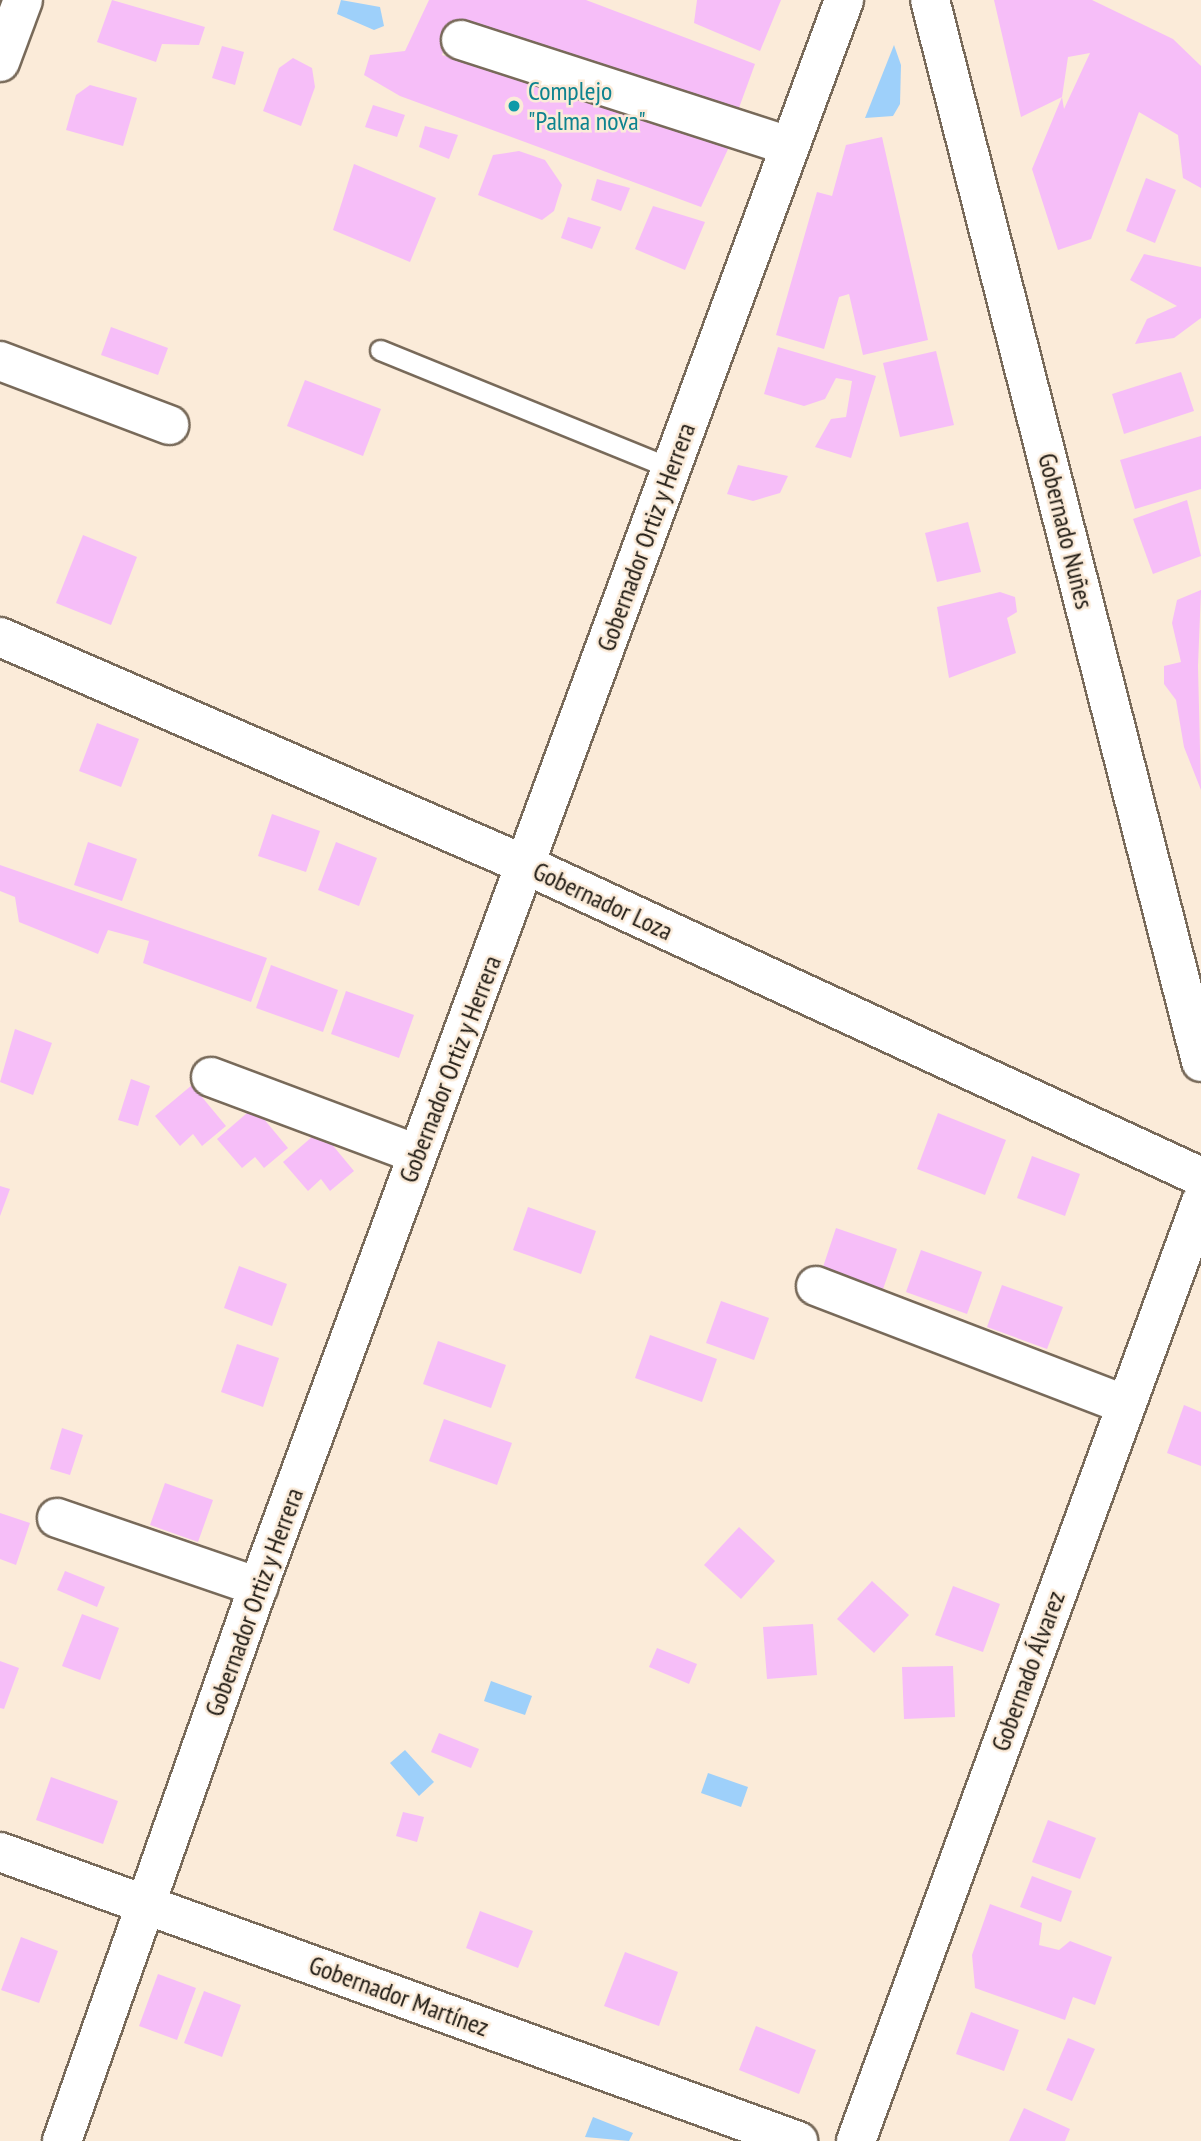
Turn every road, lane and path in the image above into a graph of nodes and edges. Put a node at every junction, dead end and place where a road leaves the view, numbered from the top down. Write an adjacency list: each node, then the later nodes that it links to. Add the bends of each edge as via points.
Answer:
1 (23, 0): 5 (street)
2 (844, 0): 6 (street, Gobernador Ortiz y Herrera)
3 (930, 0): 13 (street, Gobernado Nuñes)
4 (461, 40): 6 (street)
5 (0, 62)
6 (786, 145): 10 (street, Gobernador Ortiz y Herrera)
7 (380, 349): 10 (lane)
8 (0, 361): 9 (street)
9 (169, 425)
10 (670, 468): 12 (street, Gobernador Ortiz y Herrera)
11 (0, 638): 12 (street, Gobernador Loza)
12 (528, 866): 15 (street, Gobernador Ortiz y Herrera); 16 (street, Gobernador Loza)
13 (1201, 1062)
14 (211, 1077): 15 (street)
15 (417, 1154): 21 (street, Gobernador Ortiz y Herrera)
16 (1201, 1177)
17 (1201, 1202): 19 (street, Gobernado Álvarez)
18 (816, 1286): 19 (street)
19 (1126, 1405): 26 (street, Gobernado Álvarez)
20 (57, 1518): 21 (street)
21 (258, 1587): 23 (street, Gobernador Ortiz y Herrera)
22 (0, 1852): 23 (street, Gobernador Martínez)
23 (148, 1905): 24 (street, Gobernador Ortiz y Herrera); 25 (street, Gobernador Martínez)
24 (62, 2141)
25 (798, 2141)
26 (856, 2141)

